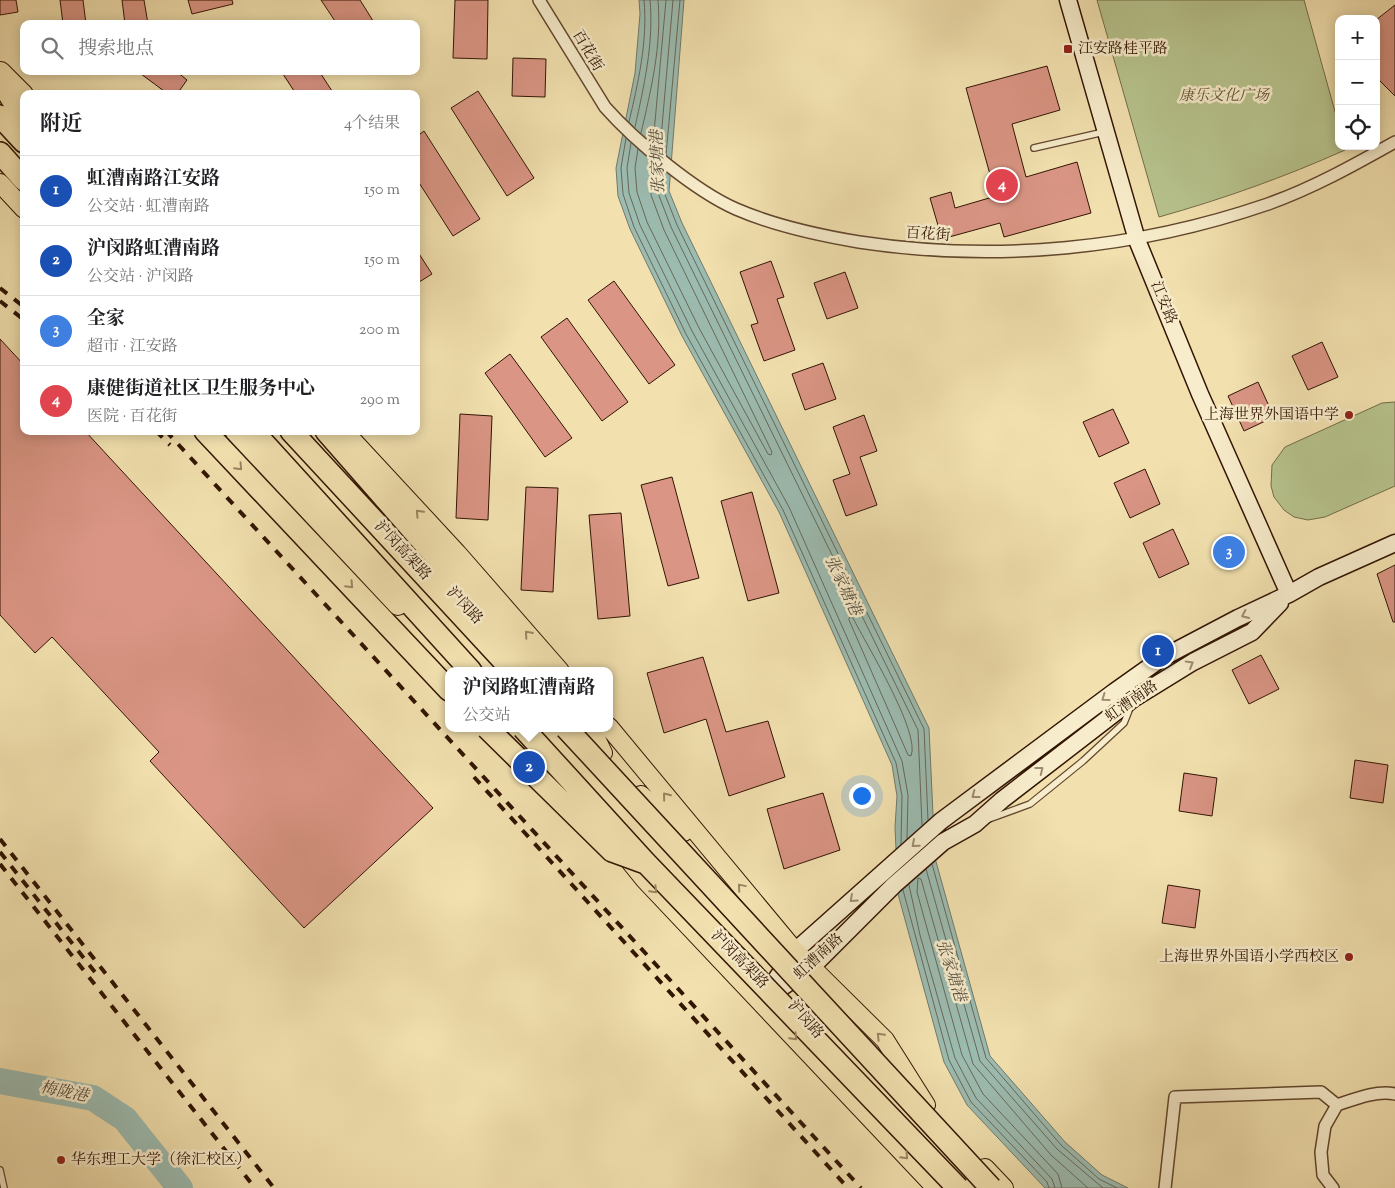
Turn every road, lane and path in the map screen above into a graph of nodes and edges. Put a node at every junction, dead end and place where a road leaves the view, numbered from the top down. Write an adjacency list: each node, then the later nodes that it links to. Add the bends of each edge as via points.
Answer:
1 (539, 0): 16 (street, 百花街, via 587,80 617,120 710,196 766,220 803,232 890,247 996,253)
2 (1068, 0): 8 (main road, 江安路)
3 (0, 70): 5 (main road)
4 (0, 80): 5 (highway)
5 (10, 105): 6 (main road); 7 (highway)
6 (20, 126)
7 (20, 131)
8 (1106, 131): 10 (lane); 16 (main road, 江安路)
9 (1395, 142): 16 (street, 百花街, via 1320,182 1269,203)
10 (1034, 148)
11 (0, 154): 12 (highway); 13 (main road)
12 (20, 176)
13 (20, 179)
14 (0, 182): 15 (main road)
15 (20, 204)
16 (1137, 240): 25 (main road, 江安路, via 1200,394)
17 (209, 435): 32 (highway, one-way to 32)
18 (238, 435): 26 (main road)
19 (257, 435): 27 (highway, 沪闵高架路)
20 (296, 435): 28 (highway, 沪闵高架路)
21 (303, 435): 29 (main road, 沪闵路)
22 (330, 435): 30 (highway)
23 (348, 435): 31 (main road, 沪闵路, one-way to 23)
24 (1395, 543): 25 (main road, 虹漕南路)
25 (1289, 594): 43 (main road, 虹漕南路, one-way to 43, via 1162,658 1053,736 941,821); 44 (main road, 虹漕南路, one-way to 25, via 894,885 943,842 975,824 1133,699 1192,662 1252,632)
26 (455, 667)
27 (467, 667)
28 (509, 667)
29 (521, 667)
30 (532, 667)
31 (557, 667)
32 (445, 686)
33 (491, 732): 42 (highway, bridge, via 612,851)
34 (517, 732): 40 (main road, 沪闵路)
35 (527, 732): 42 (highway, 沪闵高架路, bridge)
36 (578, 732): 39 (main road, via 603,753)
37 (578, 732): 54 (highway, 沪闵高架路, bridge)
38 (613, 732): 41 (main road, one-way to 38)
39 (641, 795): 41 (main road); 43 (main road)
40 (601, 824): 45 (main road, 沪闵路, via 656,868); 46 (main road, 沪闵路, one-way to 46, via 645,880)
41 (719, 861): 43 (main road, one-way to 41)
42 (646, 863): 53 (highway, 沪闵高架路, bridge)
43 (792, 955): 44 (main road); 45 (main road, 虹漕南路)
44 (806, 972): 45 (main road, 虹漕南路); 55 (main road, one-way to 44, via 926,1106 885,1040)
45 (776, 987): 46 (main road, 虹漕南路); 52 (main road, 沪闵路)
46 (761, 1001): 51 (main road, 沪闵路, one-way to 51)
47 (1395, 1094): 48 (street, via 1388,1092)
48 (1337, 1105): 56 (street, via 1321,1092 1175,1097); 57 (street, via 1325,1126 1321,1152 1323,1174)
49 (0, 1170): 50 (lane)
50 (4, 1188)
51 (936, 1188)
52 (953, 1188)
53 (958, 1188)
54 (991, 1188)
55 (1004, 1188)
56 (1165, 1188)
57 (1333, 1188)

